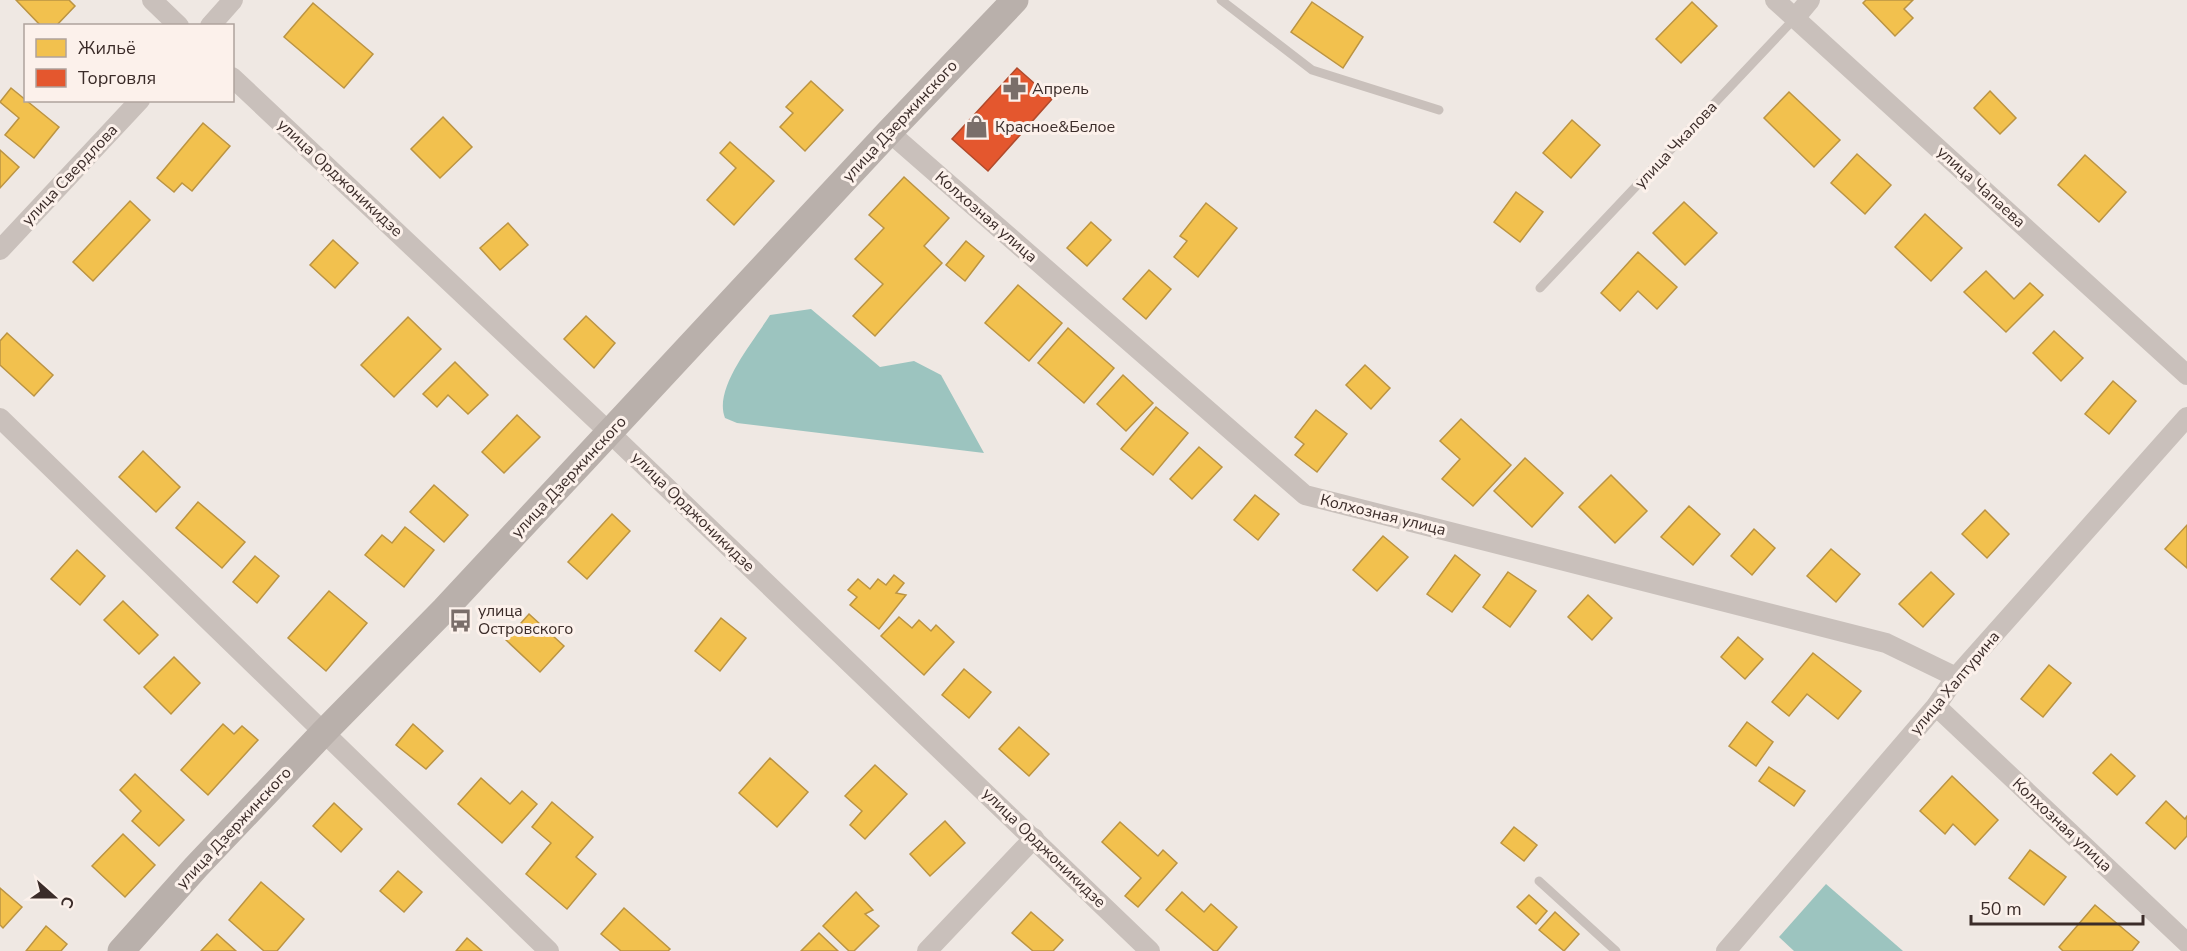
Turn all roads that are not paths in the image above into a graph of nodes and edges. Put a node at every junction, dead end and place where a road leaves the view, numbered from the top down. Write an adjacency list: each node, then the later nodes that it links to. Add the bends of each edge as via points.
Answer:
1 (152, 0): 8 (street)
2 (233, 0): 9 (street)
3 (1015, 0): 13 (street, улица Дзержинского)
4 (1221, 0): 12 (lane, via 1312,70)
5 (1775, 0): 7 (street, улица Чапаева)
6 (1810, 0): 7 (street, улица Чкалова)
7 (1795, 18): 15 (lane, улица Чкалова); 16 (street, улица Чапаева)
8 (177, 24)
9 (212, 24)
10 (234, 78): 19 (street, улица Орджоникидзе)
11 (138, 102): 14 (street, улица Свердлова)
12 (1439, 110)
13 (889, 132): 19 (street, улица Дзержинского); 20 (street, Колхозная улица, via 1305,495 1886,643)
14 (0, 250)
15 (1540, 288)
16 (2187, 375)
17 (2187, 417): 20 (street, улица Халтурина)
18 (0, 418): 22 (street)
19 (610, 433): 22 (street, улица Дзержинского); 23 (street, улица Орджоникидзе)
20 (1956, 678): 21 (street, улица Халтурина)
21 (1936, 706): 25 (street, Колхозная улица); 31 (street, улица Халтурина)
22 (323, 733): 26 (street, улица Дзержинского); 27 (street)
23 (1034, 838): 28 (street); 29 (street, улица Орджоникидзе)
24 (1539, 881): 30 (lane)
25 (2187, 943)
26 (121, 951)
27 (549, 951)
28 (927, 951)
29 (1150, 951)
30 (1616, 951)
31 (1725, 951)

